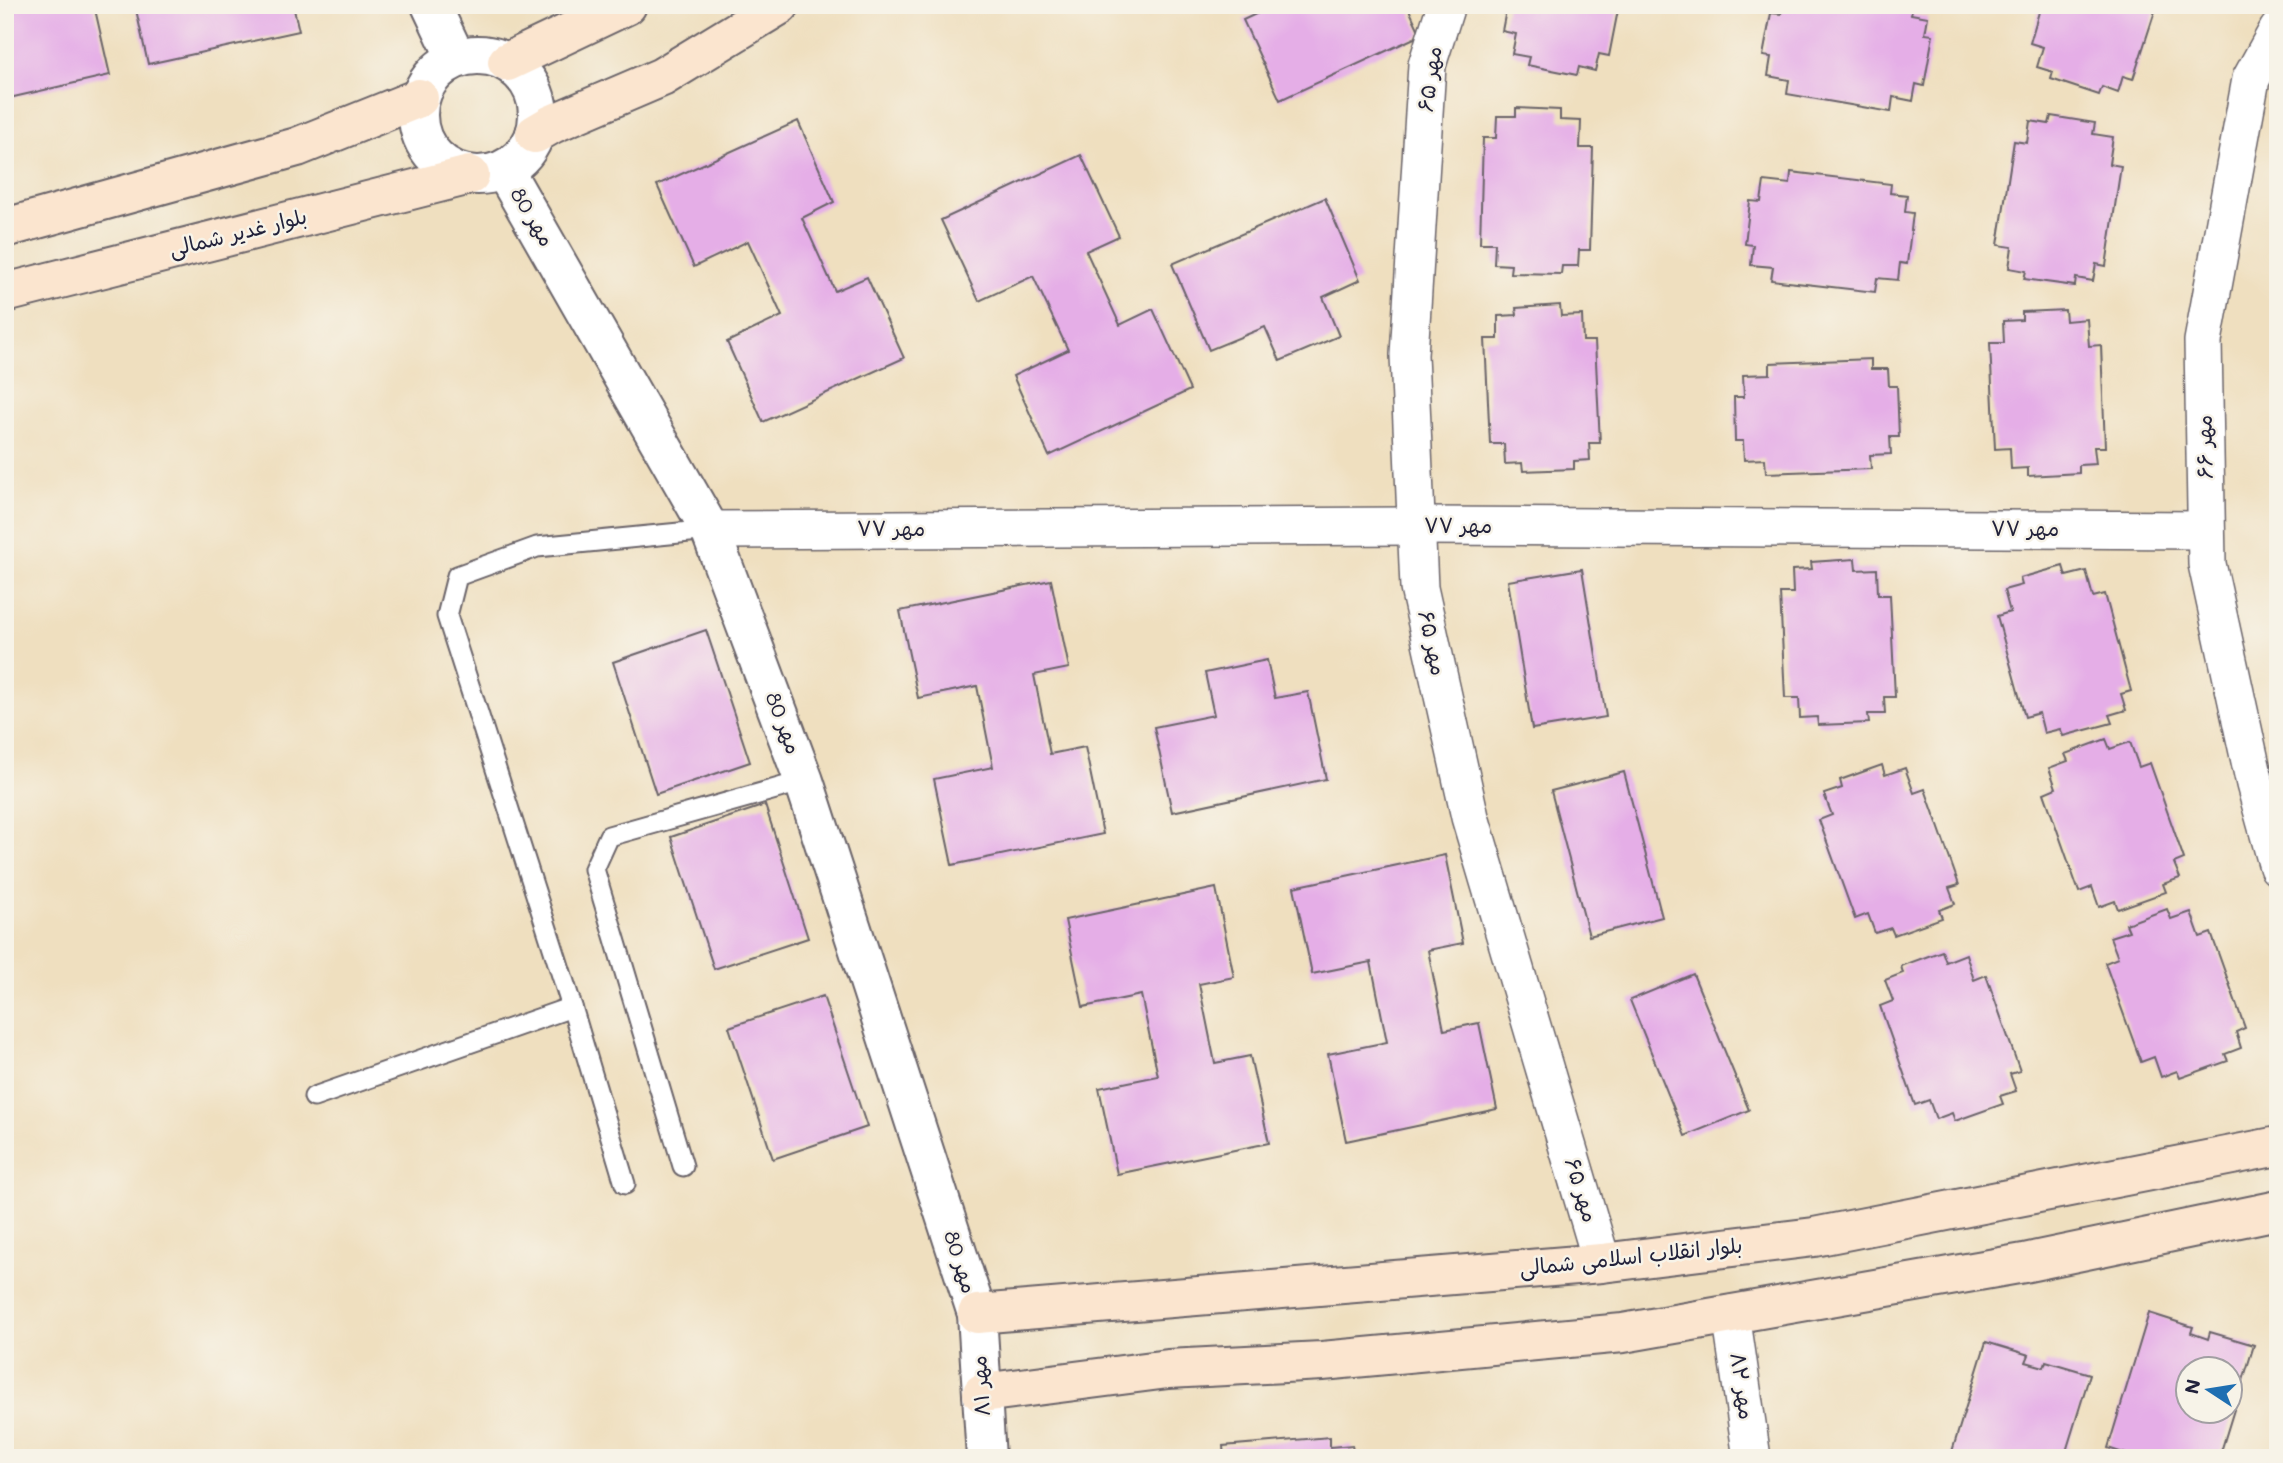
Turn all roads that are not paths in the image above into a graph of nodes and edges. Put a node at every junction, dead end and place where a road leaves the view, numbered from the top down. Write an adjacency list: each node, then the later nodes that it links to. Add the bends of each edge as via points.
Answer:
1 (431, 5): 6 (street)
2 (627, 5): 7 (main road)
3 (780, 5): 9 (main road, via 662,77)
4 (1446, 5): 13 (street, مهر ۶۵, via 1427,65 1409,355)
5 (2278, 30): 15 (street, مهر ۶۶, via 2251,79 2203,341)
6 (456, 58): 7 (street, via 482,55); 8 (street, via 433,74)
7 (507, 62): 9 (street, via 523,75 534,93 538,113)
8 (419, 99): 10 (street, via 418,125 428,149 446,166); 11 (main road, via 297,147)
9 (535, 134): 10 (street, via 523,155)
10 (487, 172): 12 (main road, بلوار غدیر شمالی); 14 (street, مهر 80)
11 (5, 228)
12 (5, 293)
13 (1416, 526): 14 (street, مهر ۷۷); 15 (street, مهر ۷۷); 24 (street, مهر ۶۵, via 1419,588 1470,817)
14 (710, 530): 16 (street, مهر 80); 18 (lane, via 537,547 457,576 447,616)
15 (2206, 530): 17 (street, مهر ۶۶, via 2207,564 2255,785)
16 (804, 781): 21 (lane, via 609,836 594,869); 25 (street, مهر 80)
17 (2278, 867)
18 (572, 1007): 19 (lane); 22 (lane)
19 (314, 1097)
20 (2278, 1146): 24 (main road, بلوار انقلاب اسلامی شمالی, via 1814,1237)
21 (683, 1166)
22 (625, 1184)
23 (2278, 1210): 26 (main road, via 2024,1264)
24 (1602, 1263): 25 (main road, بلوار انقلاب اسلامی شمالی)
25 (977, 1314): 27 (street, مهر ۸۱)
26 (1731, 1314): 27 (main road, via 1623,1333 1322,1361 1168,1369); 29 (street, مهر ۸۲)
27 (982, 1393): 28 (street, مهر ۸۱)
28 (986, 1458)
29 (1752, 1458)

